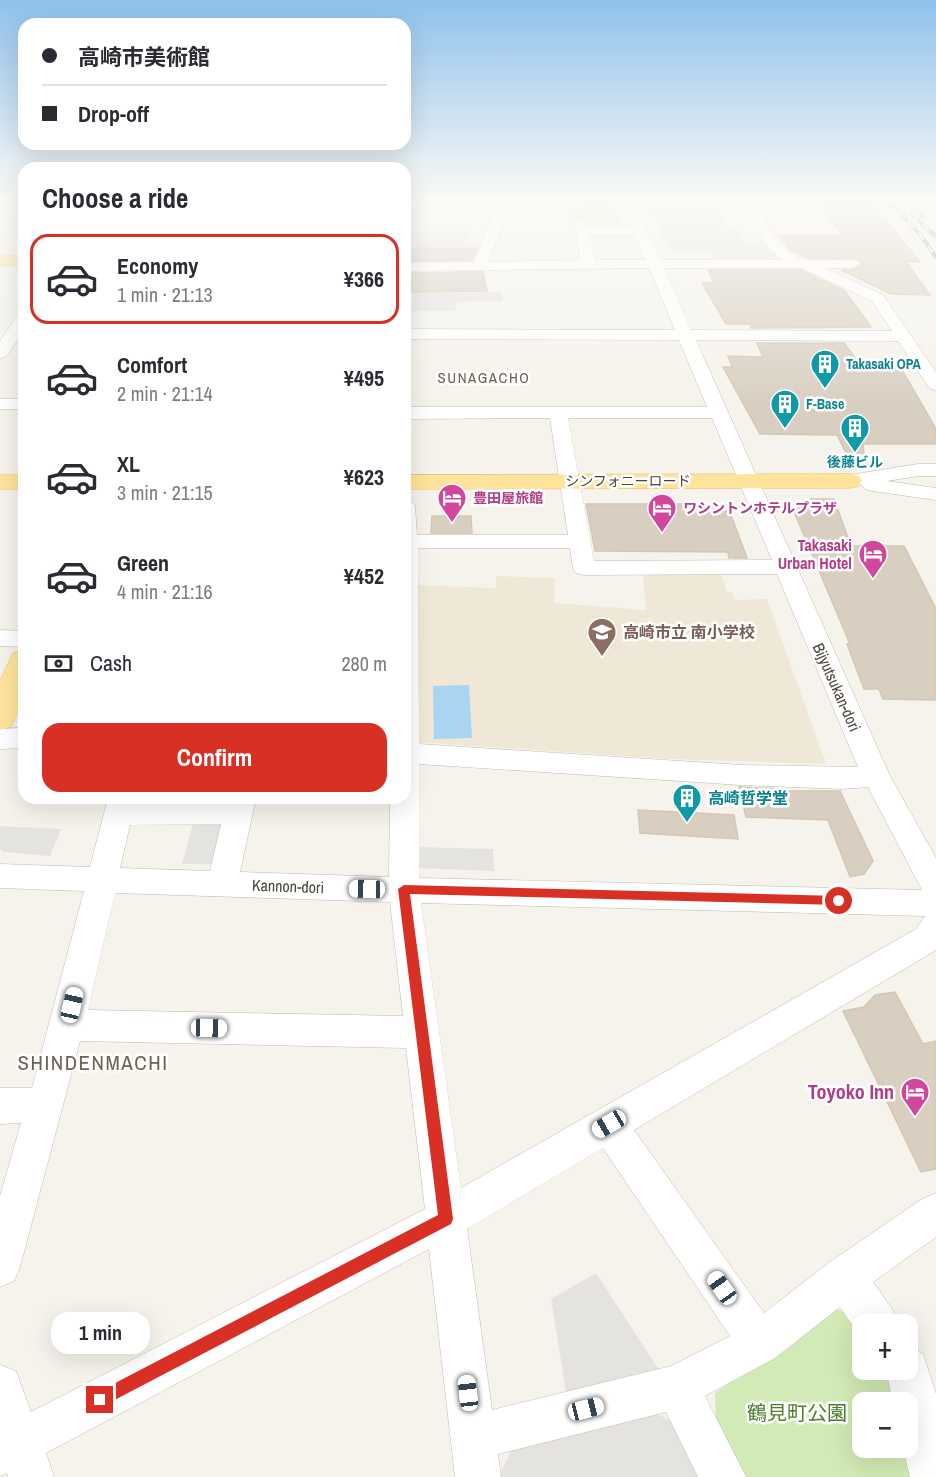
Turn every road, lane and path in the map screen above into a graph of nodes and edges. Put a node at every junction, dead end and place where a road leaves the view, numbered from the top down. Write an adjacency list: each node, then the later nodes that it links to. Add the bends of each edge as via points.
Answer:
1 (657, 267): 4 (street, Bijyutsukan-dori)
2 (808, 267): 6 (street, via 878,298)
3 (18, 327): 7 (street)
4 (686, 333): 5 (street); 6 (street); 12 (street, Bijyutsukan-dori)
5 (411, 334)
6 (903, 336): 8 (street)
7 (0, 353)
8 (936, 385)
9 (0, 404): 10 (street)
10 (18, 404)
11 (558, 412): 12 (street); 13 (street); 15 (street)
12 (718, 412): 16 (street, Bijyutsukan-dori)
13 (411, 413)
14 (936, 474): 17 (street); 17 (street, via 918,470)
15 (568, 481): 16 (main road, シンフォニーロード); 20 (main road, シンフォニーロード); 23 (street)
16 (750, 481): 17 (main road, シンフォニーロード); 24 (street, Bijyutsukan-dori)
17 (850, 481): 21 (street)
18 (0, 482): 19 (main road)
19 (18, 482)
20 (411, 482)
21 (936, 494)
22 (411, 541): 23 (street)
23 (579, 542): 24 (street, via 584,568)
24 (785, 567): 32 (street, Bijyutsukan-dori)
25 (0, 638): 26 (street)
26 (18, 639)
27 (18, 675): 28 (main road)
28 (0, 719)
29 (18, 738): 30 (street)
30 (0, 739)
31 (411, 753): 32 (street, via 741,775 842,779)
32 (876, 776): 39 (street, Bijyutsukan-dori)
33 (405, 804): 40 (street)
34 (120, 806): 35 (street); 37 (street)
35 (240, 806): 38 (street)
36 (0, 876): 37 (street, Kannon-dori)
37 (101, 880): 38 (street, Kannon-dori); 43 (street)
38 (222, 884): 40 (street, Kannon-dori)
39 (936, 886)
40 (404, 889): 41 (street, Kannon-dori); 44 (street)
41 (936, 903)
42 (936, 925): 47 (street, via 931,937)
43 (67, 1025): 44 (street); 45 (street)
44 (421, 1032): 49 (street)
45 (46, 1105): 46 (street); 50 (street)
46 (0, 1106)
47 (609, 1124): 49 (street); 53 (street)
48 (936, 1213): 51 (street)
49 (446, 1219): 57 (street); 58 (street)
50 (0, 1267)
51 (845, 1276): 52 (street); 53 (street)
52 (870, 1314)
53 (760, 1343): 56 (street)
54 (911, 1380): 60 (street)
55 (0, 1387): 58 (street)
56 (677, 1387): 57 (street); 59 (street)
57 (476, 1457)
58 (16, 1458)
59 (723, 1477)
60 (933, 1477)

